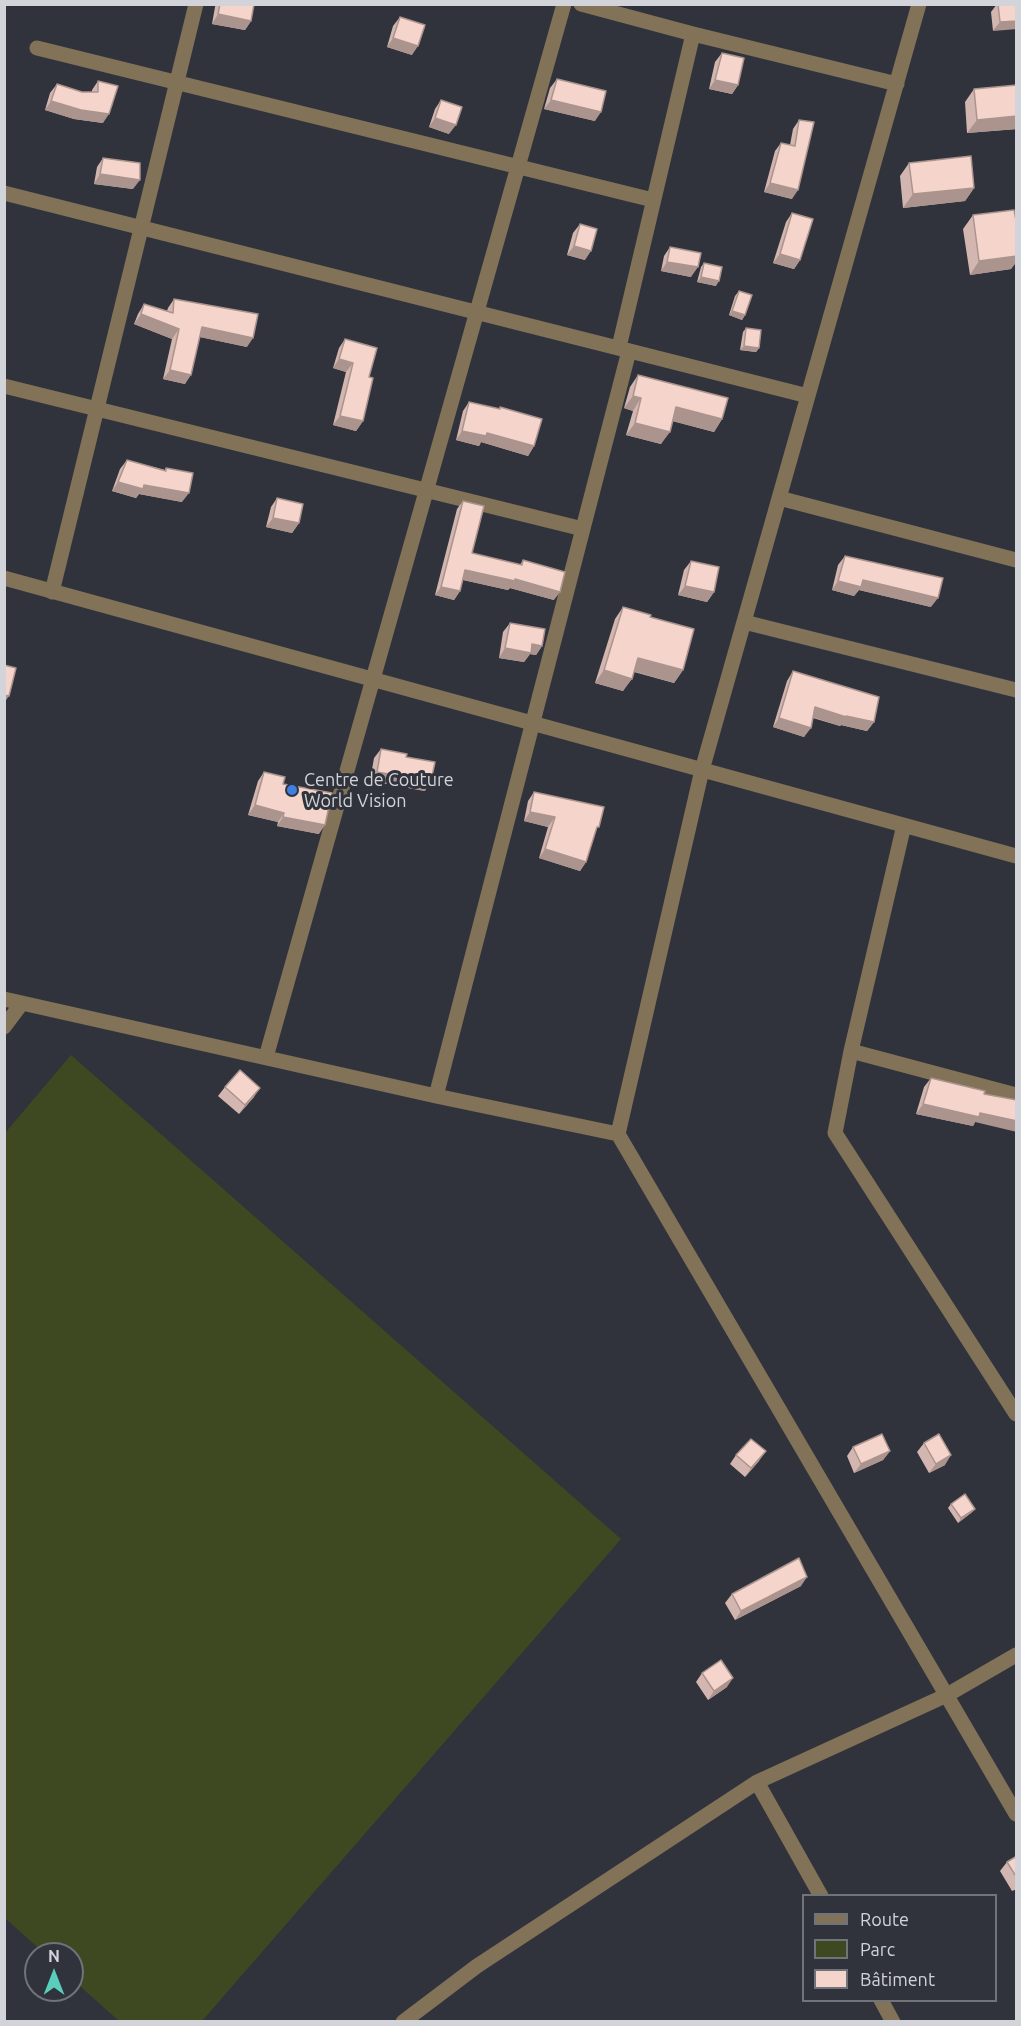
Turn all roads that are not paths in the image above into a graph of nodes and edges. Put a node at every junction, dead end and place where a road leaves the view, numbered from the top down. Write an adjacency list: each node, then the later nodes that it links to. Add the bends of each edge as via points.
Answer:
1 (195, 4): 7 (street)
2 (564, 4): 9 (street)
3 (580, 4): 5 (street)
4 (919, 4): 8 (street)
5 (693, 34): 8 (street); 11 (street)
6 (37, 48): 7 (street)
7 (177, 82): 9 (street); 12 (street)
8 (897, 84): 16 (street)
9 (518, 167): 11 (street); 13 (street)
10 (4, 193): 12 (street)
11 (653, 200): 14 (street)
12 (141, 227): 13 (street); 17 (street)
13 (477, 313): 14 (street); 18 (street)
14 (624, 349): 16 (street); 20 (street)
15 (4, 386): 17 (street)
16 (808, 396): 19 (street)
17 (97, 408): 18 (street); 23 (street)
18 (427, 492): 20 (street); 25 (street)
19 (779, 498): 21 (street); 24 (street)
20 (583, 529): 27 (street)
21 (1017, 560)
22 (4, 578): 23 (street)
23 (52, 592): 25 (street)
24 (744, 622): 26 (street); 28 (street)
25 (374, 680): 27 (street); 35 (street)
26 (1017, 690)
27 (533, 723): 28 (street); 37 (street)
28 (702, 770): 29 (street); 38 (street)
29 (904, 825): 30 (street); 34 (street)
30 (1017, 856)
31 (4, 999): 32 (street)
32 (22, 1003): 33 (street); 35 (street)
33 (4, 1027)
34 (851, 1051): 36 (street); 39 (street, via 835,1133)
35 (266, 1057): 37 (street)
36 (1017, 1095)
37 (436, 1096): 38 (street)
38 (618, 1134): 41 (street)
39 (1017, 1414)
40 (1017, 1654): 41 (street)
41 (947, 1695): 42 (street); 43 (street)
42 (757, 1782): 44 (street); 46 (street, via 477,1966)
43 (1017, 1814)
44 (820, 1894)
45 (882, 2002): 47 (street)
46 (403, 2022)
47 (893, 2022)

